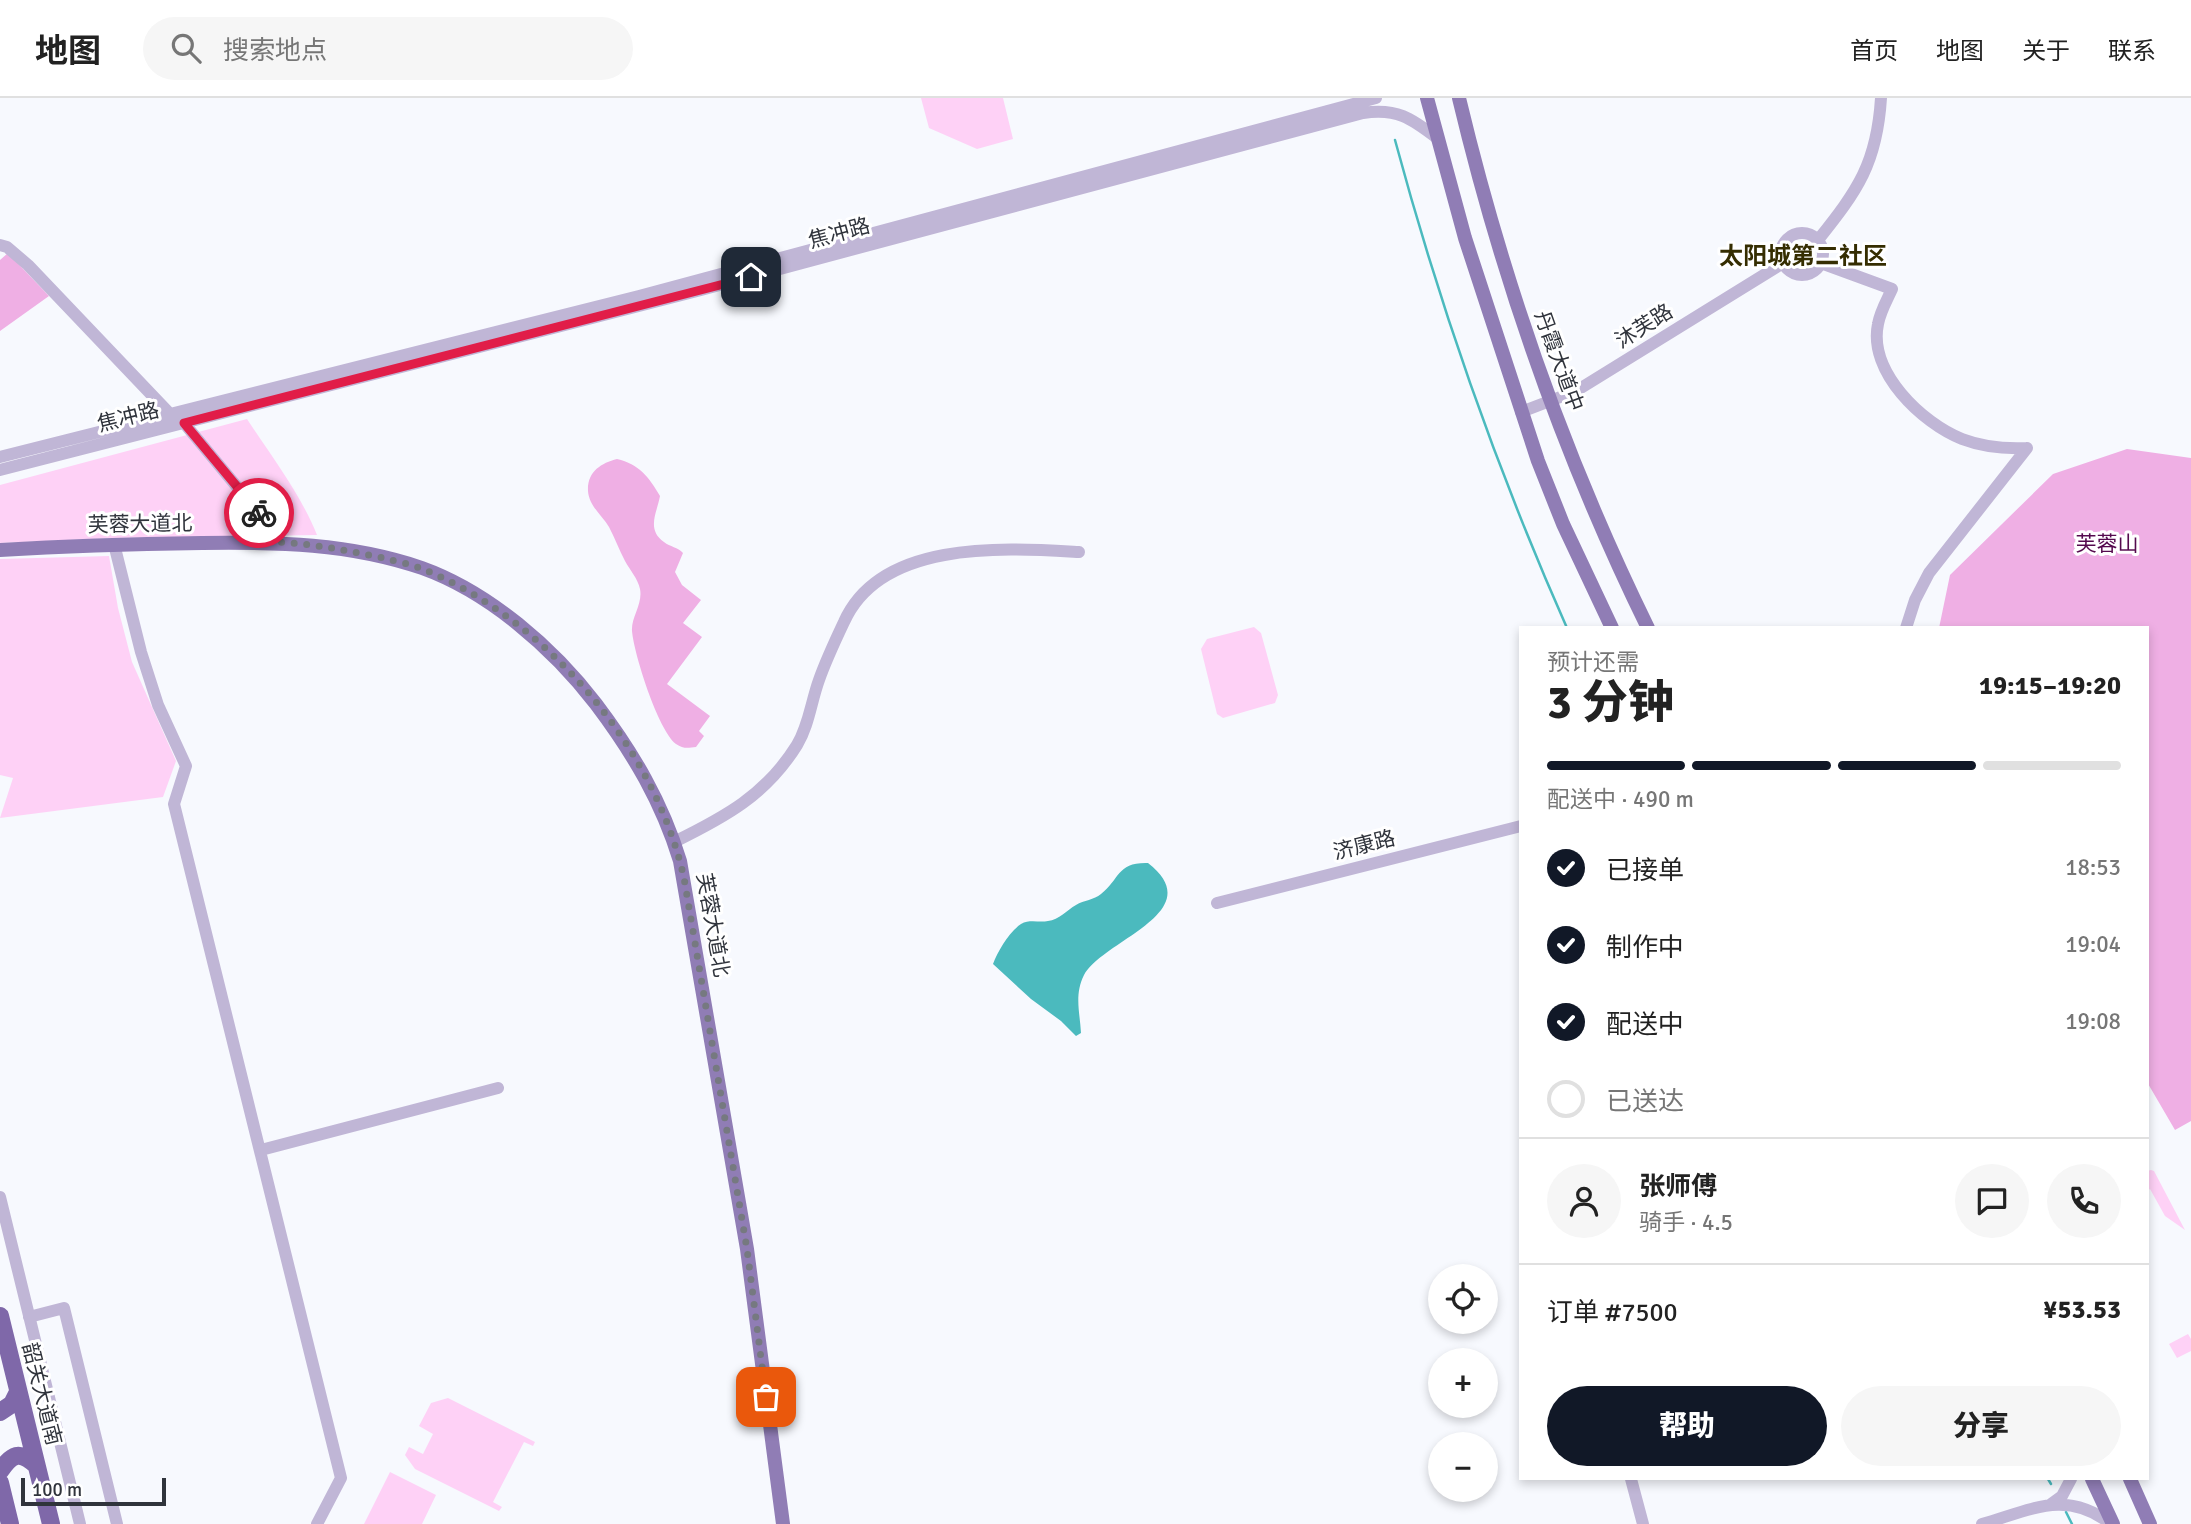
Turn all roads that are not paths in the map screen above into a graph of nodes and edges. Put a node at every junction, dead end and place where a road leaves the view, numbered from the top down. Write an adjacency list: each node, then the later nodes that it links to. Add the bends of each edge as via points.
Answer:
1 (1376, 98): 12 (street, 焦冲路, via 639,296)
2 (1427, 98): 5 (main road)
3 (1459, 98): 10 (main road, 丹霞大道中, via 1504,264)
4 (1881, 98): 6 (street, via 1870,163)
5 (1437, 138): 11 (main road); 13 (street, 焦冲路, via 1402,115 1363,113)
6 (1818, 240): 8 (street, via 1800,233 1788,239 1782,250); 9 (street, via 1823,251)
7 (0, 245): 12 (street, via 28,265)
8 (1783, 263): 9 (street, via 1792,272 1805,275); 10 (street, 沐芙路, via 1576,391)
9 (1821, 263): 22 (street, via 1892,289 1878,324 1880,357 1889,378 1912,406 1962,439 2006,449 2027,448 1929,573)
10 (1551, 401): 11 (street, 沐芙路); 21 (main road, 丹霞大道中, via 1593,509)
11 (1521, 412): 20 (main road, via 1563,524)
12 (169, 413): 14 (street, 焦冲路)
13 (184, 423): 15 (street, 焦冲路); 16 (street)
14 (0, 457)
15 (0, 470)
16 (279, 542): 17 (main road, 芙蓉大道北); 24 (main road, 芙蓉大道北, via 341,548 422,568 468,591 522,627 563,664 618,733 649,782)
17 (114, 544): 18 (main road, 芙蓉大道北); 27 (street, via 158,705 186,766 174,804)
18 (0, 550)
19 (1079, 552): 24 (street, via 964,551 931,558 877,582 845,619 798,744 780,768 733,812)
20 (1611, 626)
21 (1647, 626)
22 (1907, 626)
23 (1519, 827): 25 (street, 济康路)
24 (674, 842): 46 (main road, 芙蓉大道北, via 747,1249)
25 (1217, 903)
26 (498, 1088): 27 (street)
27 (261, 1150): 45 (street, via 341,1478)
28 (0, 1197): 30 (street)
29 (0, 1316): 31 (highway, 韶关大道南)
30 (29, 1317): 43 (street); 44 (street, via 65,1308)
31 (18, 1392): 32 (highway, via 12,1404); 33 (highway, 韶关大道南)
32 (0, 1412)
33 (36, 1465): 34 (highway, via 26,1456 16,1455); 42 (highway, 韶关大道南)
34 (0, 1471)
35 (1631, 1480): 47 (street)
36 (2070, 1480): 40 (street, via 2062,1496)
37 (2092, 1480): 49 (main road)
38 (2130, 1480): 50 (main road)
39 (0, 1483): 41 (highway)
40 (2050, 1505): 48 (street); 49 (street, via 2087,1508)
41 (10, 1524)
42 (51, 1524)
43 (80, 1524)
44 (117, 1524)
45 (317, 1524)
46 (783, 1524)
47 (1643, 1524)
48 (1982, 1524)
49 (2112, 1524)
50 (2150, 1524)

